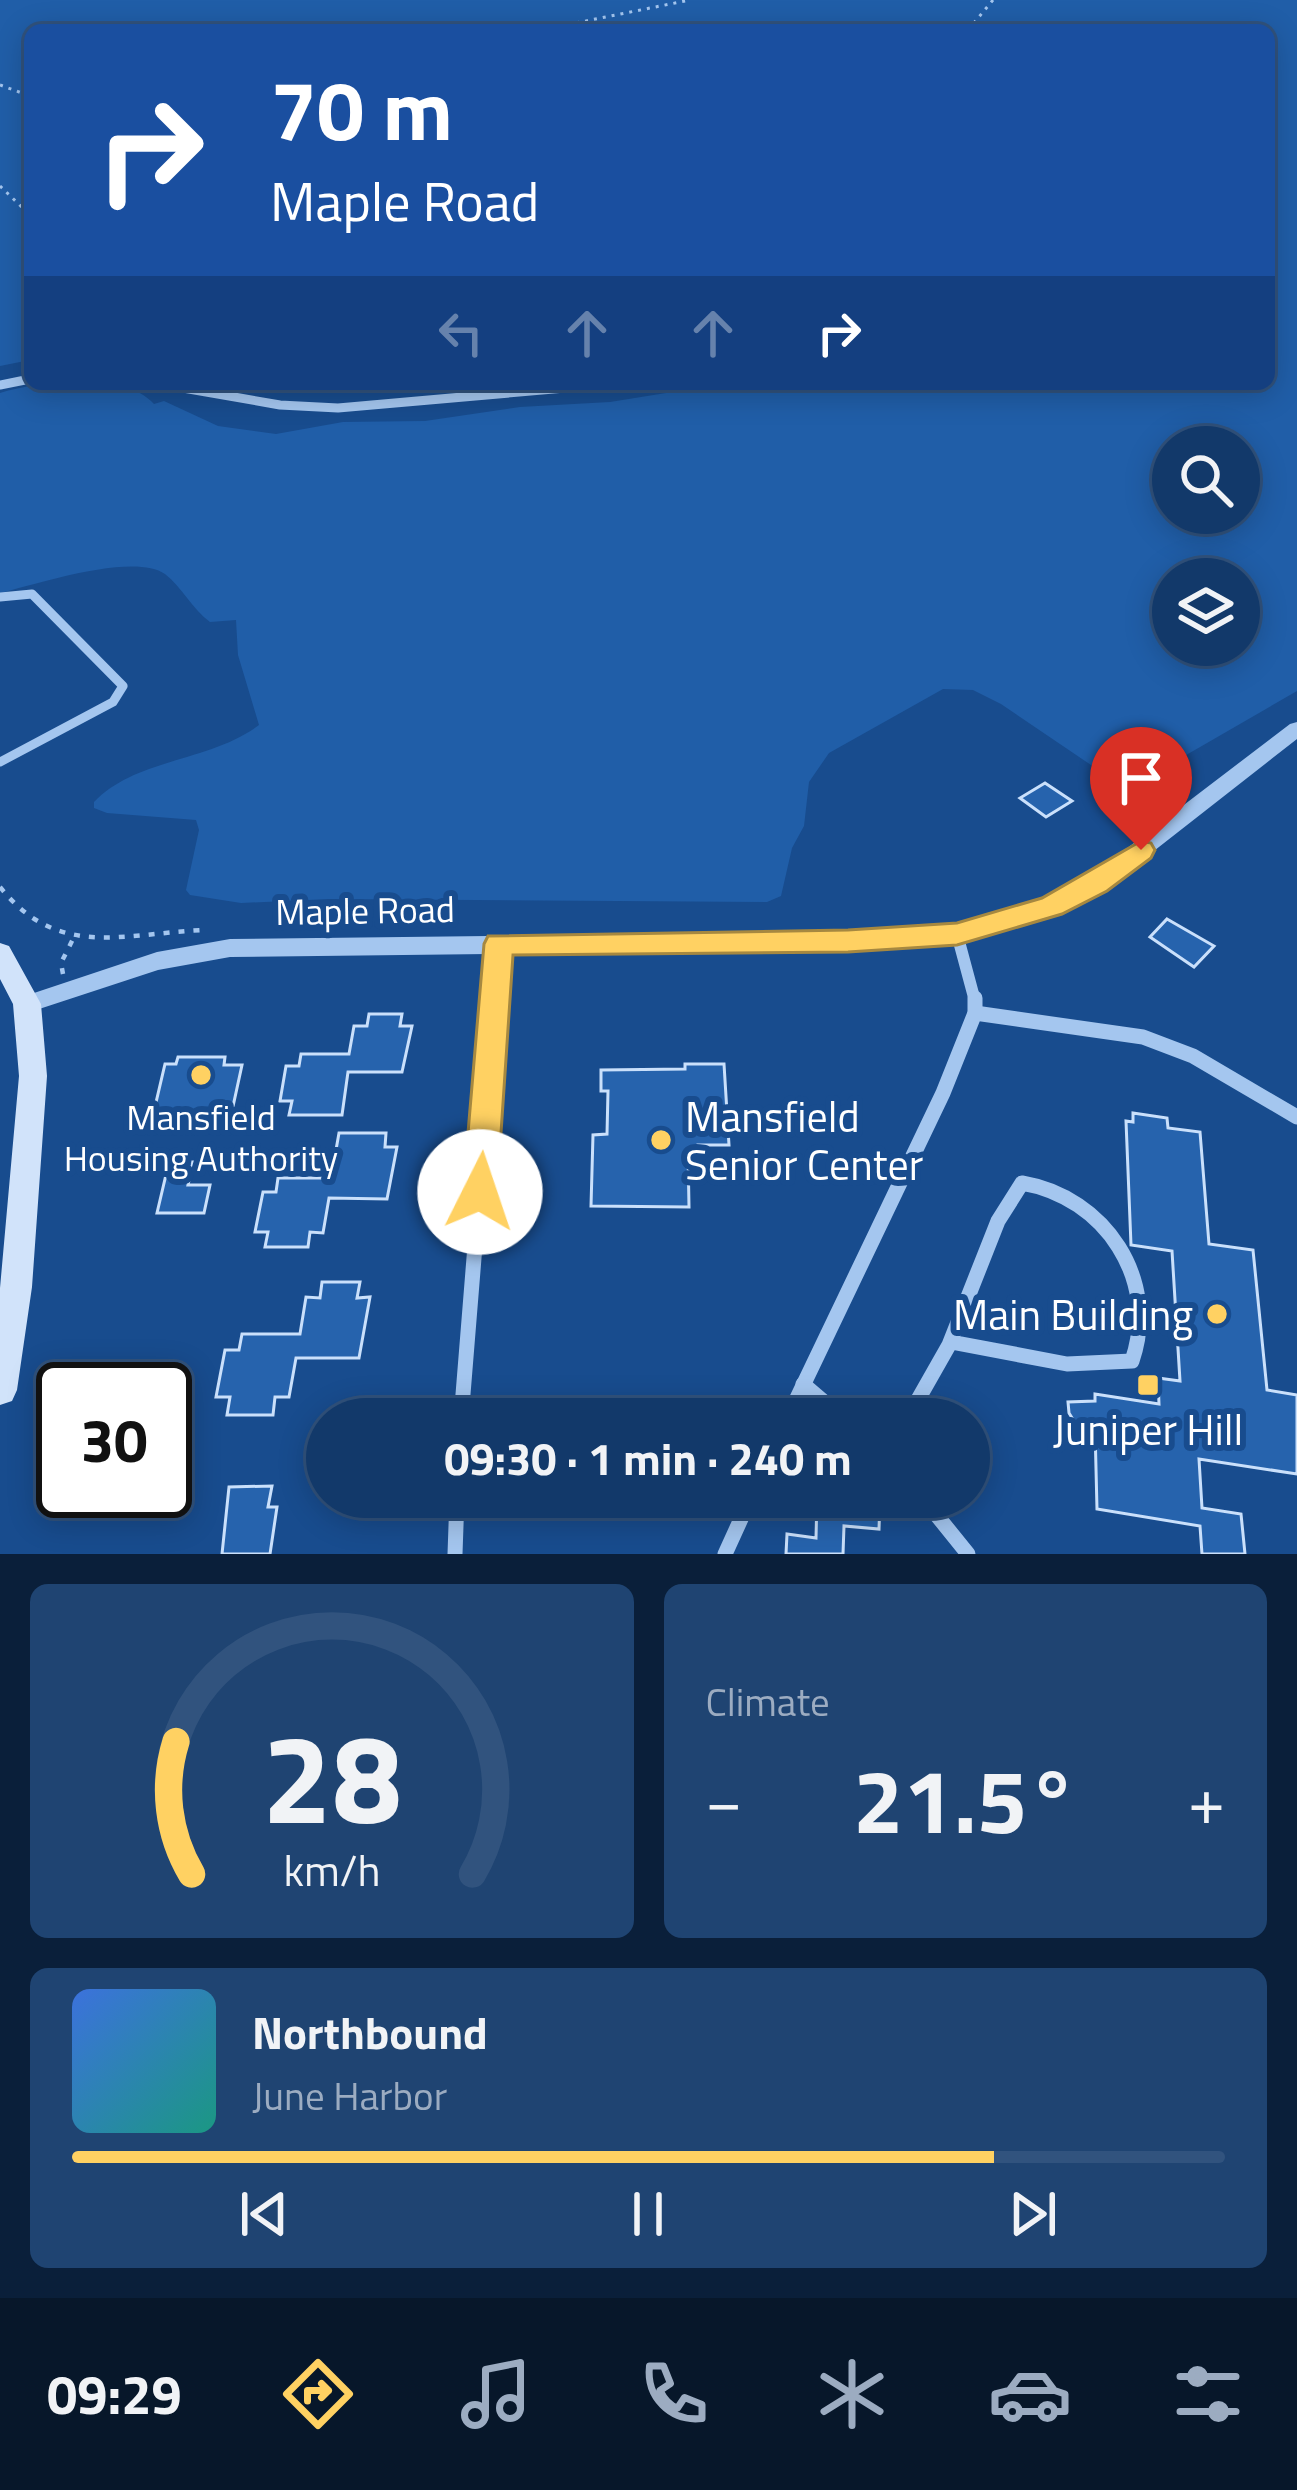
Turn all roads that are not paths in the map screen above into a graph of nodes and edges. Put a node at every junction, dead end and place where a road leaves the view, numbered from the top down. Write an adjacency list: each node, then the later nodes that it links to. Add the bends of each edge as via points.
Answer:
1 (198, 390): 4 (street, via 307,407)
2 (459, 390): 4 (street)
3 (550, 390): 4 (street)
4 (447, 400)
5 (0, 597): 7 (lane, via 32,594 123,686 113,703)
6 (1297, 729): 8 (street, Maple Road, via 1096,884)
7 (0, 762)
8 (957, 934): 9 (street, Maple Road); 12 (street)
9 (499, 944): 11 (street, Maple Road, via 230,948); 17 (street)
10 (0, 953): 11 (main road)
11 (27, 1004): 16 (main road, via 33,1076)
12 (975, 1013): 13 (street, via 1143,1037 1193,1056); 15 (street)
13 (1297, 1117)
14 (951, 1342): 14 (street, via 1090,1366 1132,1361 1142,1320 1134,1274 1069,1194 1022,1183); 20 (street)
15 (803, 1384): 18 (street); 19 (street)
16 (0, 1390)
17 (463, 1398)
18 (797, 1398)
19 (819, 1398)
20 (919, 1398)
21 (456, 1518): 24 (street)
22 (741, 1518): 25 (street)
23 (939, 1518): 26 (street)
24 (455, 1554)
25 (725, 1554)
26 (968, 1554)

